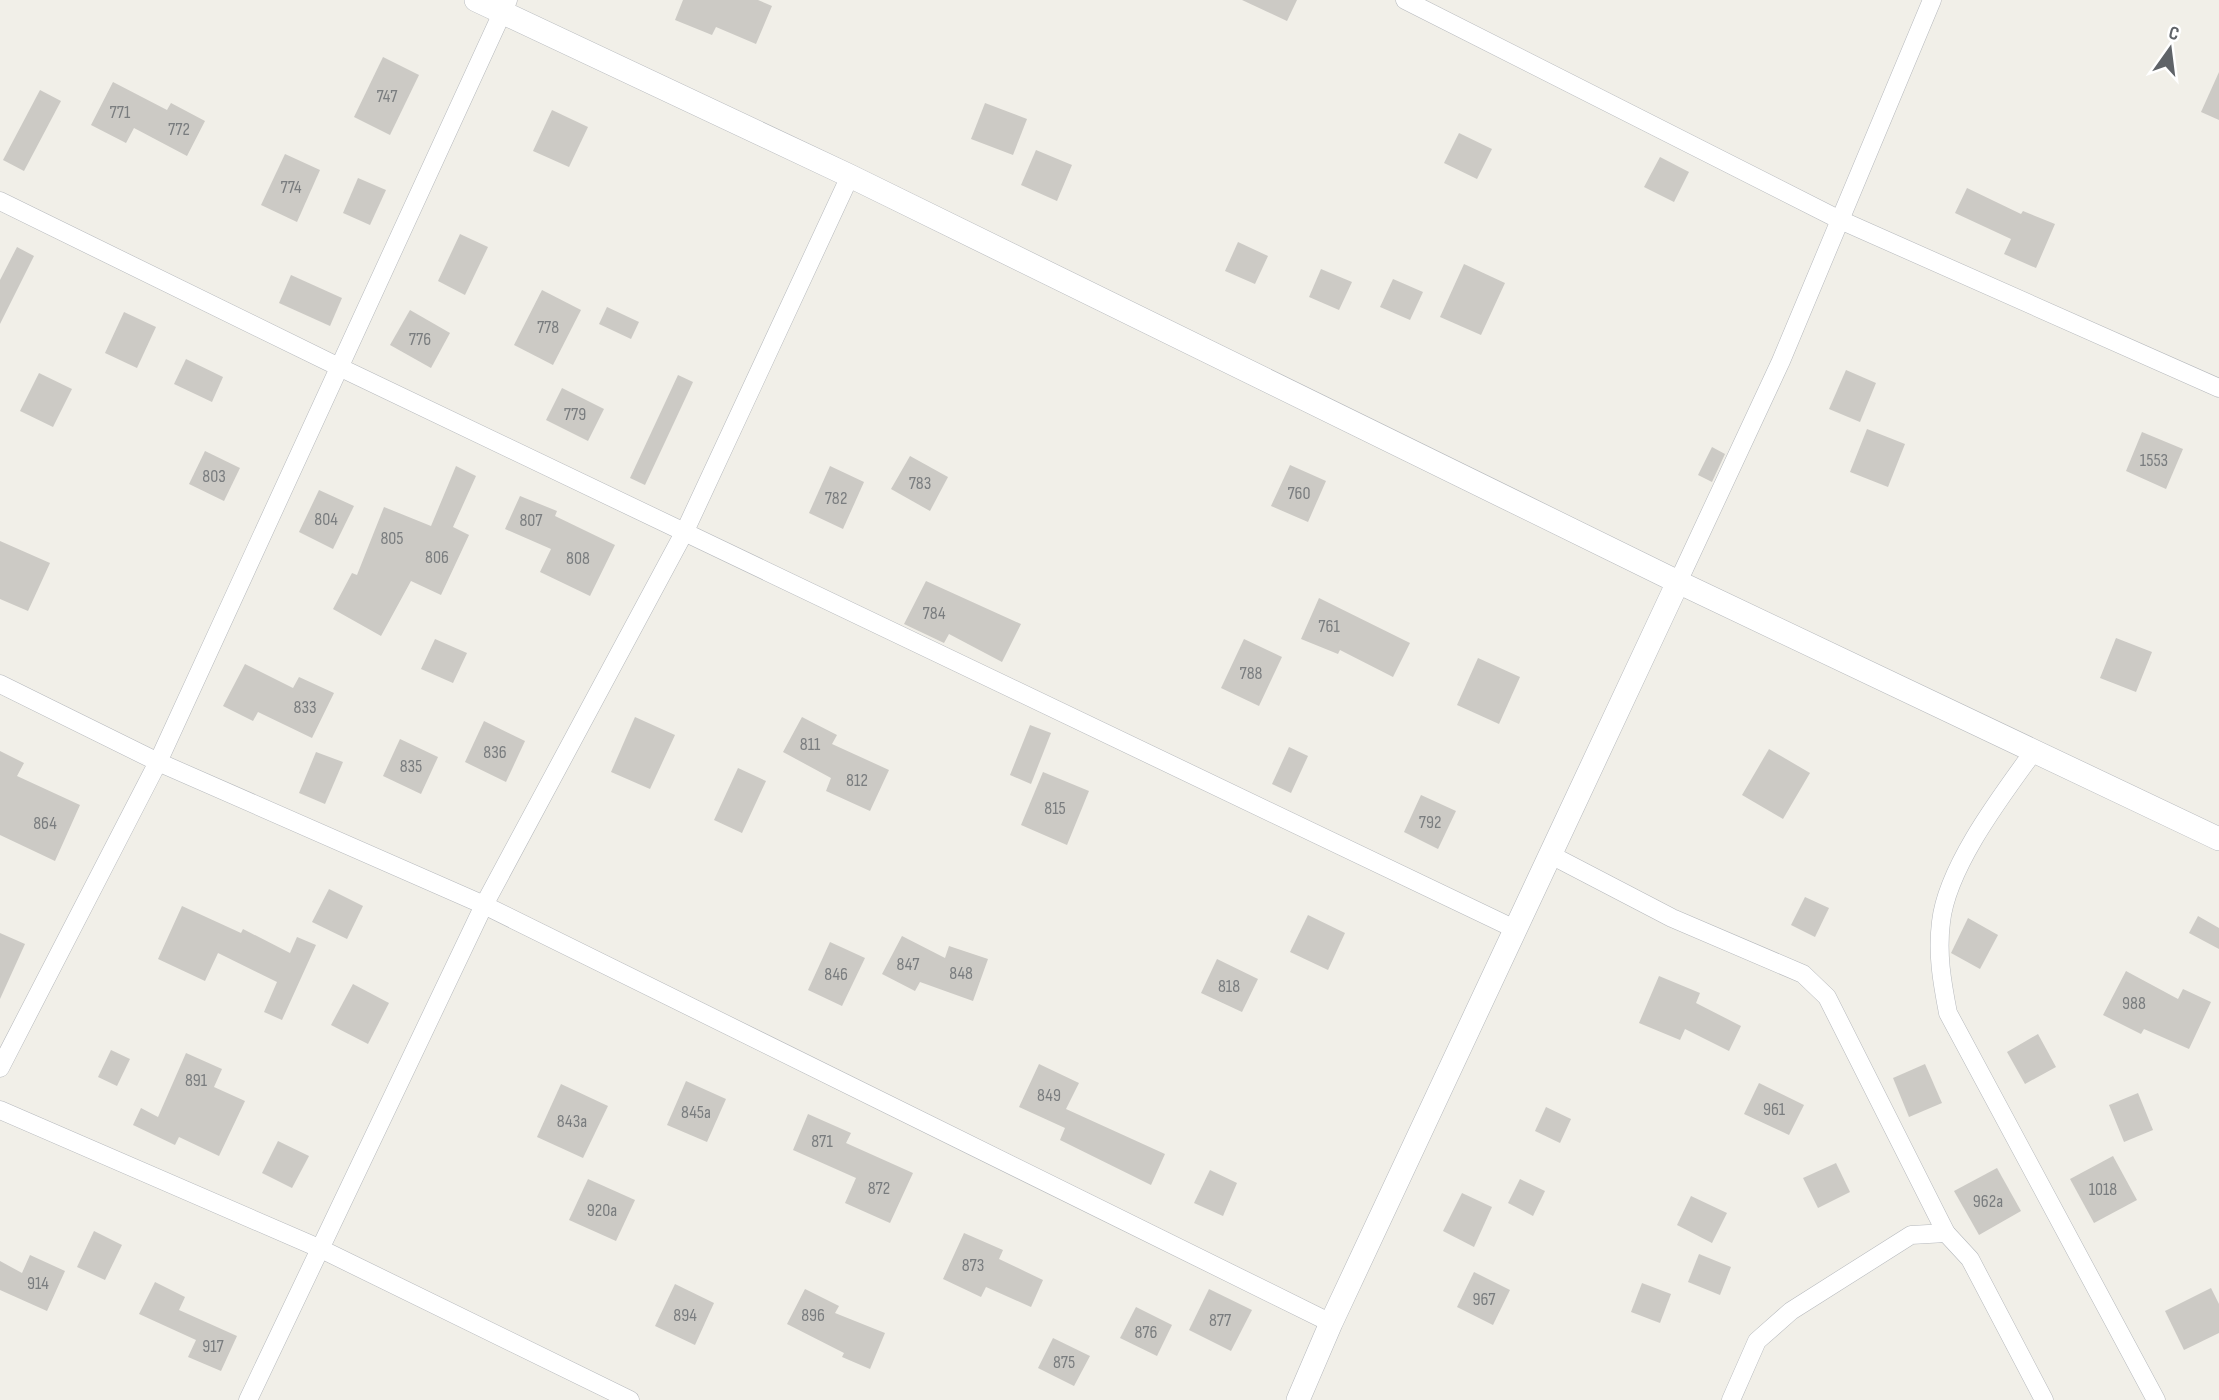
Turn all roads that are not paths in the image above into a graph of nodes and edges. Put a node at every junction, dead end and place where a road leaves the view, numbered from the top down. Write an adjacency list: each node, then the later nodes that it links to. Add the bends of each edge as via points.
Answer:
1 (476, 0): 4 (street)
2 (1405, 0): 7 (street)
3 (1931, 0): 7 (street)
4 (506, 6): 5 (street); 8 (street)
5 (850, 176): 10 (street); 11 (street)
6 (0, 201): 8 (street)
7 (1838, 219): 9 (street); 11 (street, via 1781,361)
8 (339, 367): 10 (street); 14 (street)
9 (2219, 388)
10 (685, 531): 17 (street); 18 (street)
11 (1678, 582): 13 (street); 16 (street)
12 (0, 684): 14 (street)
13 (2034, 751): 15 (street); 29 (street, via 1961,862 1941,919 1939,968 1948,1013)
14 (158, 762): 17 (street); 19 (street)
15 (2219, 839)
16 (1550, 855): 18 (street); 21 (street, via 1672,918 1803,974 1828,997)
17 (484, 905): 22 (street); 23 (street)
18 (1517, 930): 23 (street)
19 (0, 1068)
20 (0, 1110): 22 (street)
21 (1946, 1233): 27 (street, via 1911,1235 1791,1311 1758,1341); 28 (street, via 1970,1259)
22 (321, 1249): 24 (street); 25 (street)
23 (1331, 1323): 26 (street)
24 (248, 1400)
25 (630, 1400)
26 (1298, 1400)
27 (1731, 1400)
28 (2044, 1400)
29 (2156, 1400)

